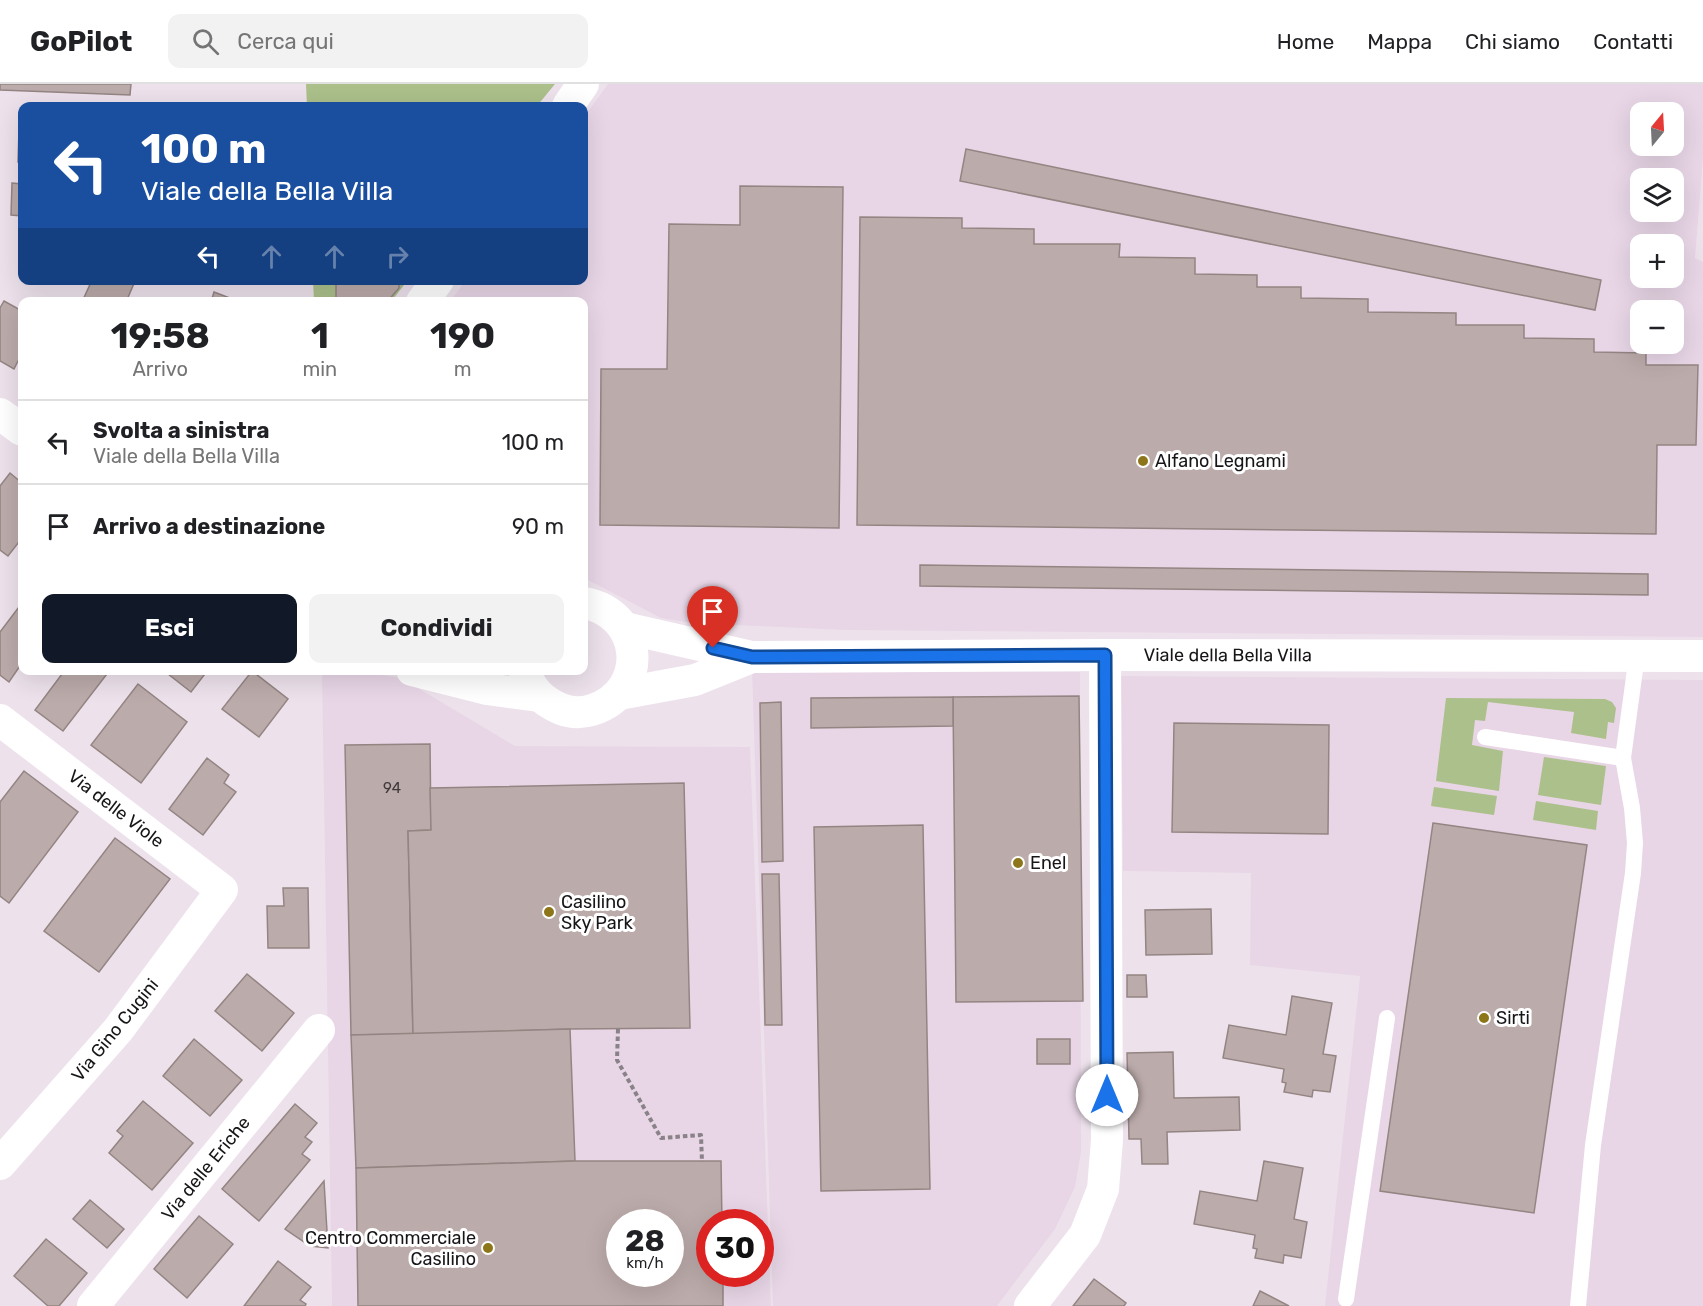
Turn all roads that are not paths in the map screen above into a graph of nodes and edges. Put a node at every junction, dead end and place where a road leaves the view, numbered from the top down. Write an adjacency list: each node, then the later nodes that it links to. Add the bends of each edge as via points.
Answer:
1 (582, 84): 2 (street)
2 (571, 102)
3 (0, 414): 4 (street)
4 (18, 427)
5 (588, 604): 6 (street, Viale della Bella Villa, via 613,614)
6 (625, 628): 10 (street, Viale della Bella Villa); 13 (street, via 633,662 629,679)
7 (1105, 655): 8 (street, Viale della Bella Villa); 10 (street, Viale della Bella Villa); 23 (street, via 1107,1140 1102,1189 1084,1235)
8 (1637, 655): 9 (street, Viale della Bella Villa); 16 (lane)
9 (1703, 656)
10 (752, 657): 13 (street, Viale della Bella Villa, via 695,680)
11 (432, 675): 12 (street, Viale della Bella Villa, via 487,689)
12 (532, 683): 13 (street, Viale della Bella Villa, via 551,705 568,712 586,712)
13 (619, 694)
14 (3, 729): 17 (street, Via delle Viole)
15 (1485, 737): 16 (lane)
16 (1623, 758): 24 (lane, via 1635,858 1593,1145)
17 (222, 890): 20 (street, Via Gino Cugini, via 118,1030)
18 (1387, 1018): 21 (lane)
19 (319, 1030): 22 (street, Via delle Eriche)
20 (0, 1164)
21 (1346, 1299)
22 (93, 1306)
23 (1030, 1306)
24 (1578, 1306)

